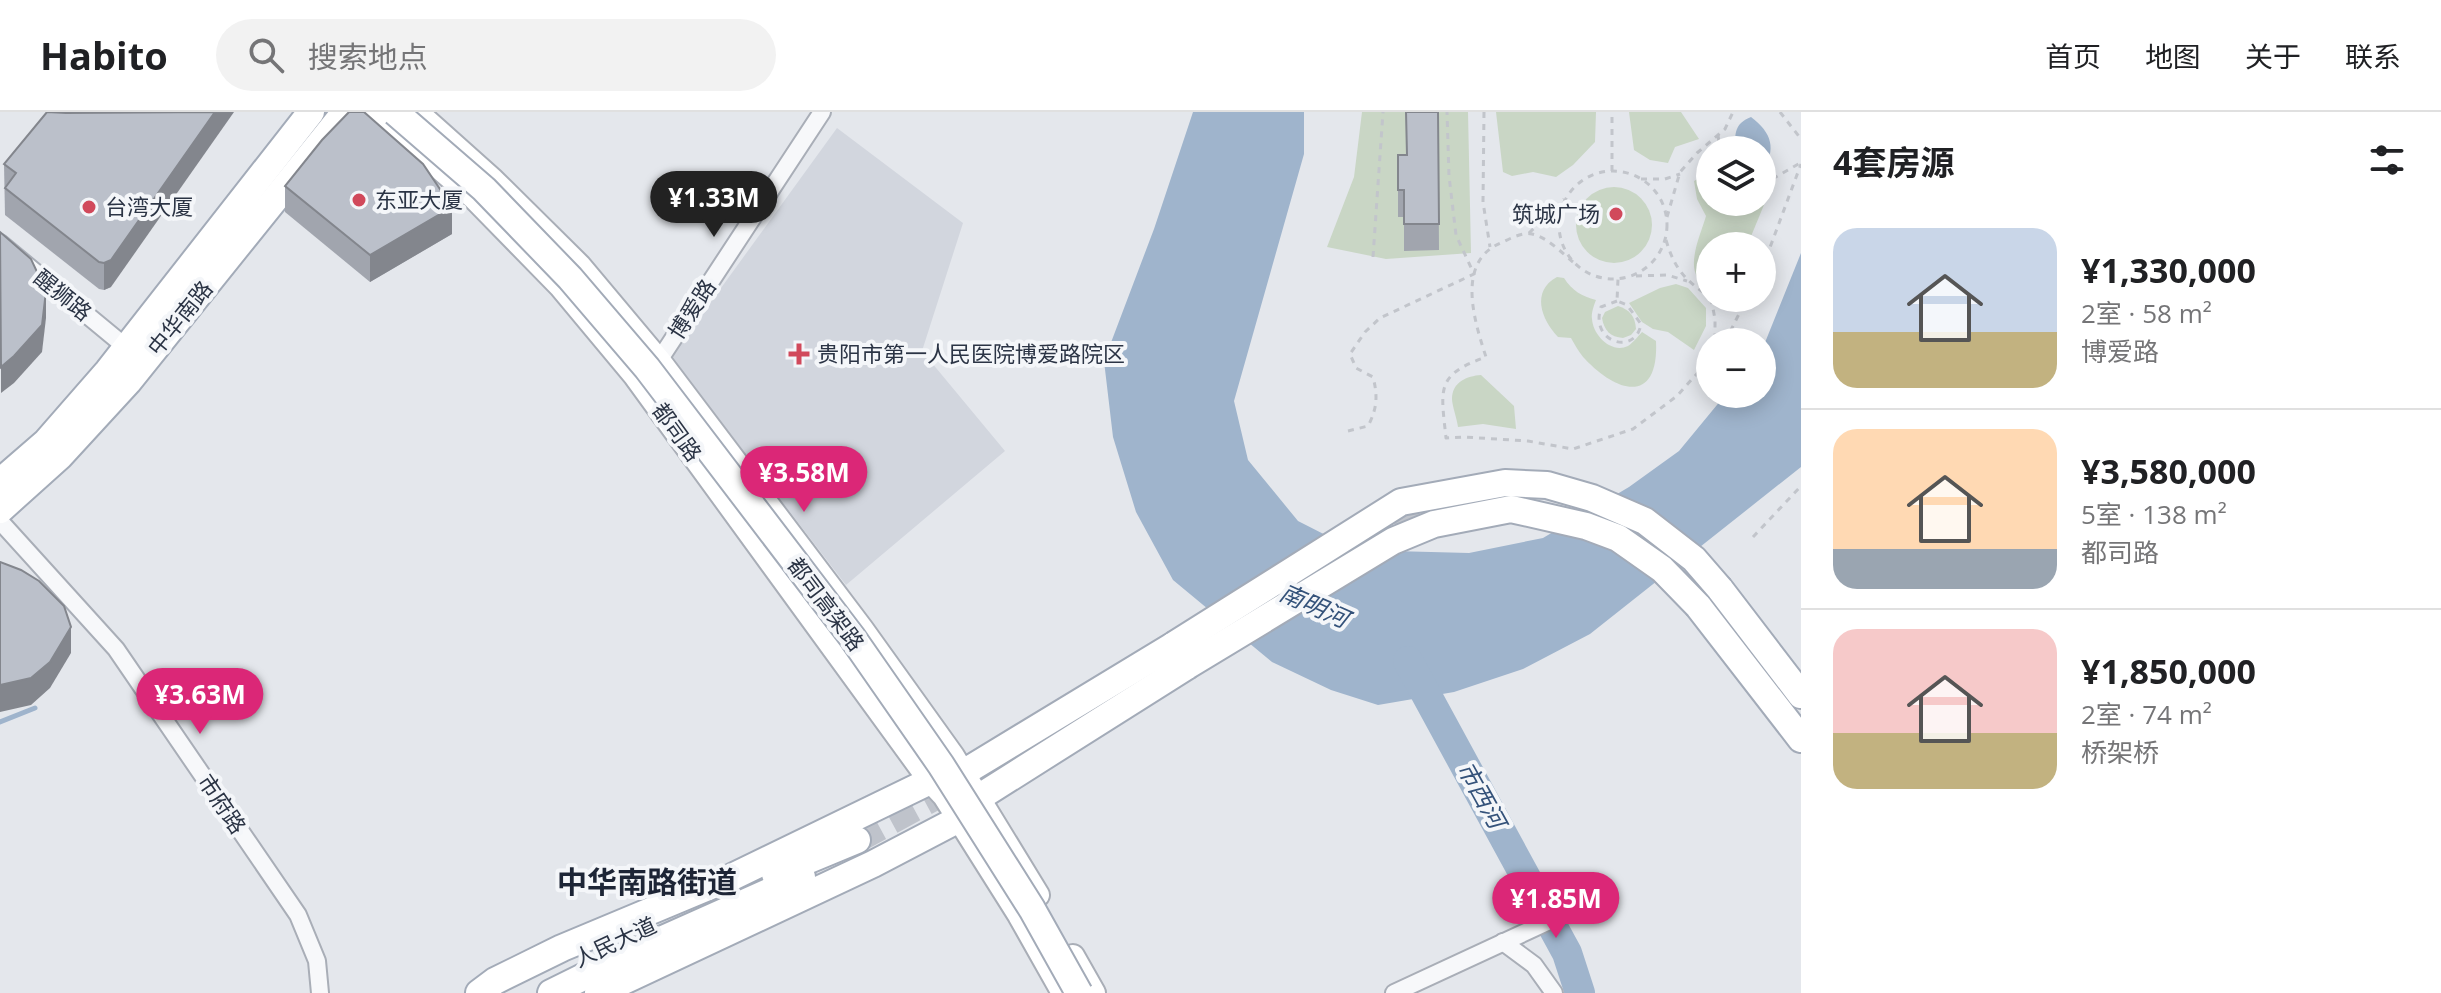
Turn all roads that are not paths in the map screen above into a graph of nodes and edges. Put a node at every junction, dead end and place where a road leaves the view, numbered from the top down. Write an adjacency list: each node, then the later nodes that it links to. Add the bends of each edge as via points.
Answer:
1 (311, 112): 8 (main road, 中华南路)
2 (345, 112): 12 (main road, 中华南路, via 128,382 60,456)
3 (374, 112): 10 (main road, 都司路, via 474,198 560,286)
4 (395, 112): 29 (main road, 都司高架路, bridge, via 484,189 647,368 852,637 941,765)
5 (417, 112): 9 (main road, 都司路, via 580,266)
6 (822, 112): 9 (street, 博爱路)
7 (0, 243): 8 (street, 醒狮路)
8 (127, 348): 11 (main road, 中华南路, via 46,442)
9 (658, 359): 10 (street, 博爱路); 17 (main road, 都司路, via 862,629)
10 (645, 388): 18 (main road, 都司路)
11 (0, 482)
12 (0, 510)
13 (0, 521): 23 (street, 市府路, via 116,649 298,915 317,961)
14 (1181, 656): 15 (main road, bridge, via 1401,502 1505,483 1547,485 1645,521 1694,559); 16 (main road, bridge, via 1393,541 1434,524 1511,509 1618,538 1662,569 1698,606); 17 (main road); 19 (main road)
15 (1801, 695)
16 (1801, 739)
17 (963, 773): 18 (main road); 19 (main road, 都司路)
18 (930, 781): 20 (main road, 都司路); 24 (main road, via 732,877 562,948)
19 (978, 798): 20 (main road); 30 (main road, 都司路)
20 (959, 819): 27 (main road); 28 (main road, 都司路)
21 (1584, 905): 22 (street)
22 (1508, 940): 31 (street); 32 (street)
23 (320, 993)
24 (479, 993)
25 (509, 993): 26 (main road, 人民大道, via 644,928 859,846)
26 (551, 993)
27 (598, 993)
28 (1063, 993)
29 (1079, 993)
30 (1094, 993)
31 (1394, 993)
32 (1554, 993)

